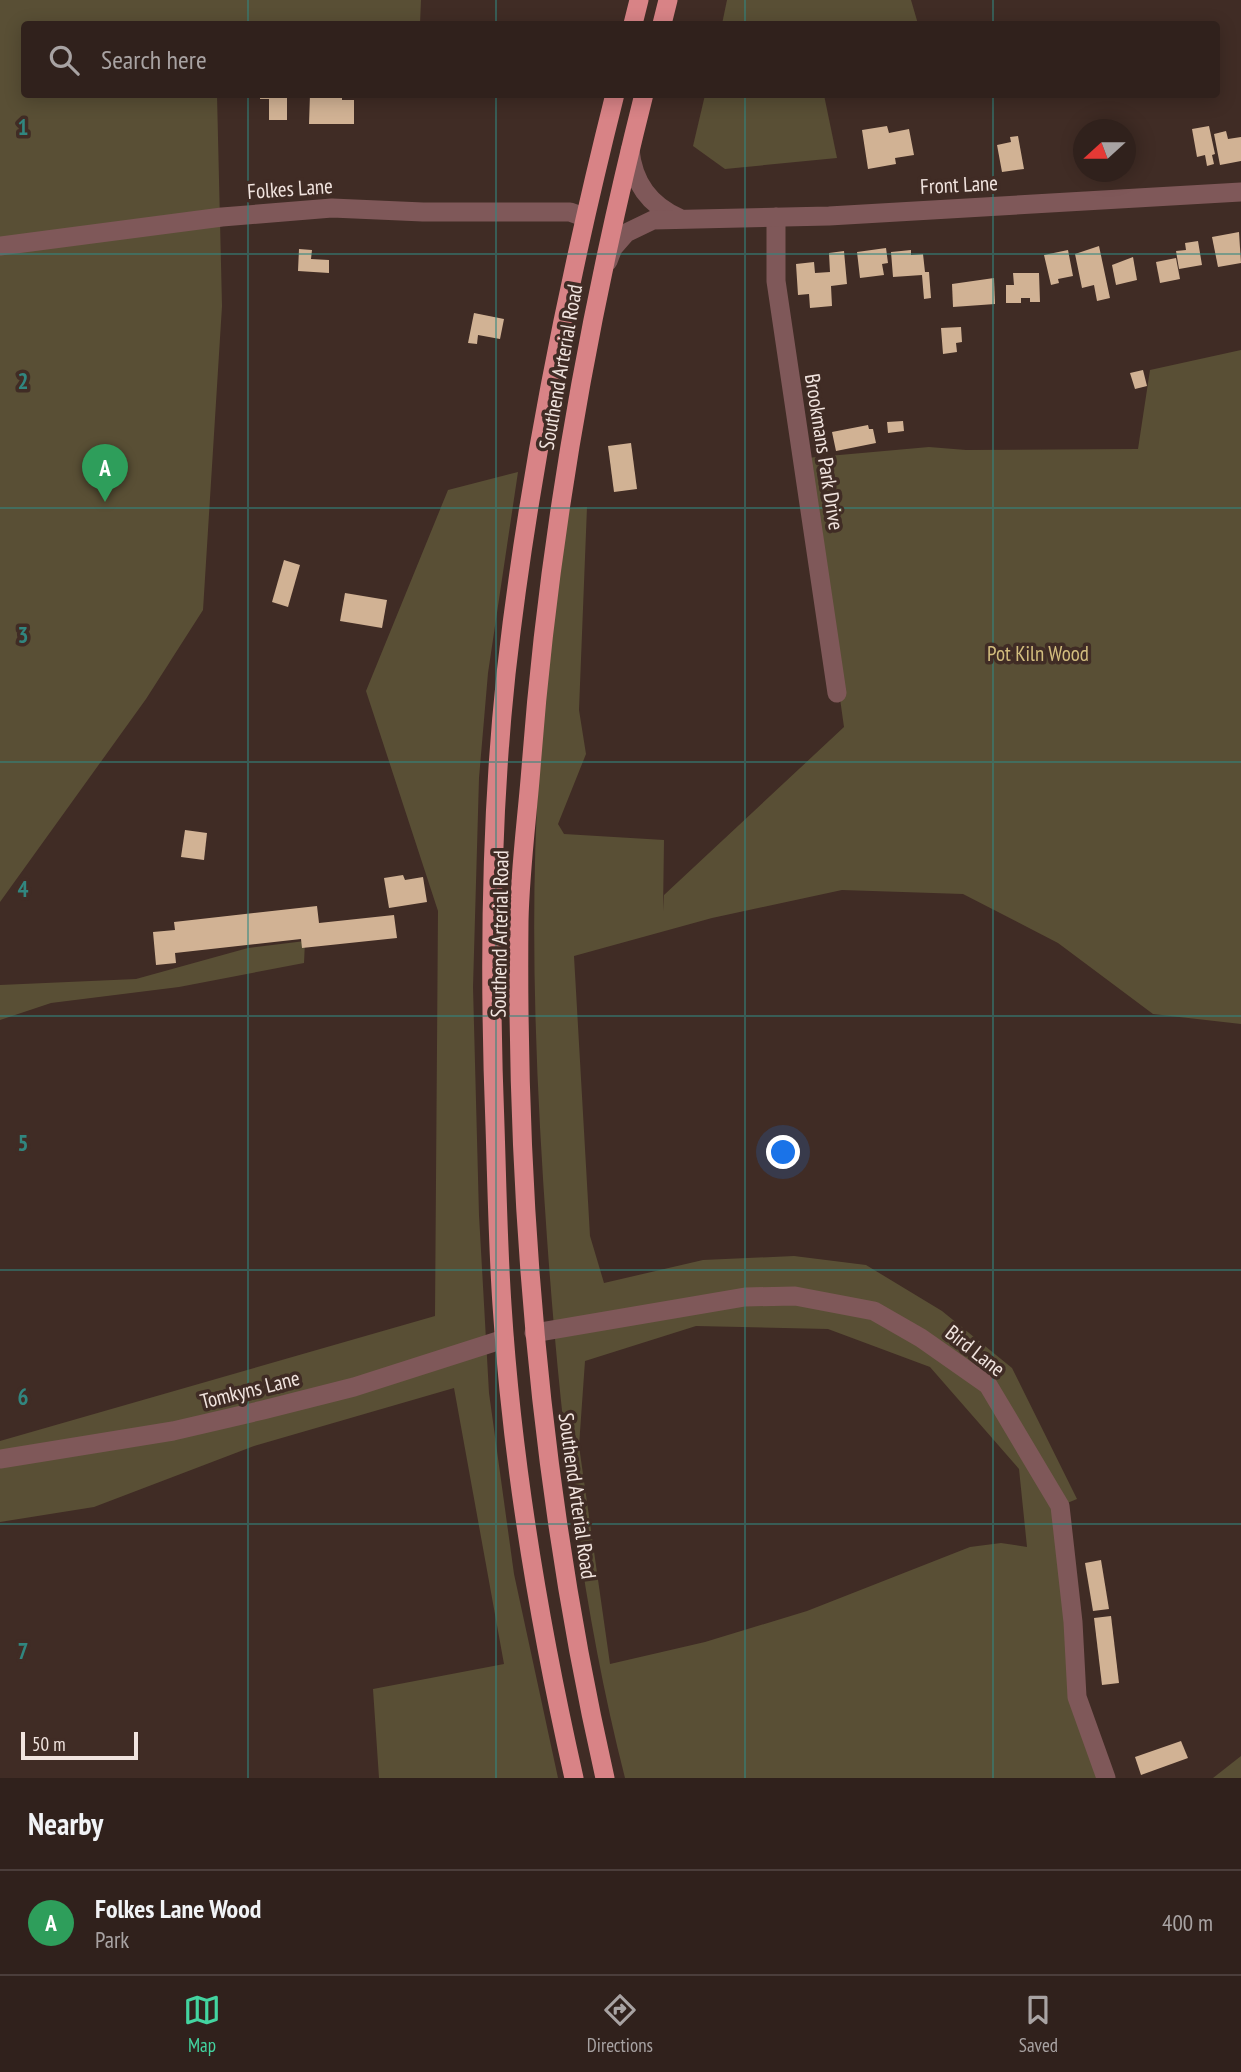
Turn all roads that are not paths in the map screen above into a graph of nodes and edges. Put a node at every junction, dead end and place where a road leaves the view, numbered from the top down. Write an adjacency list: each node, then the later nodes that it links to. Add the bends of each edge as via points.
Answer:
1 (639, 0): 3 (highway)
2 (668, 0): 4 (highway)
3 (634, 21)
4 (663, 21)
5 (614, 98): 9 (highway, Southend Arterial Road)
6 (643, 98): 7 (highway, Southend Arterial Road)
7 (630, 150): 11 (street, via 644,192); 13 (highway, Southend Arterial Road)
8 (1241, 192): 10 (street, Front Lane)
9 (584, 217): 12 (street, Folkes Lane, via 570,212 332,208 222,217); 16 (highway, Southend Arterial Road, via 533,487 506,674 498,778 490,986)
10 (776, 217): 11 (street, Front Lane); 14 (street, Brookmans Park Drive, via 776,281)
11 (680, 219): 13 (street, Front Lane, via 643,223 626,233 613,248)
12 (0, 246)
13 (601, 277): 15 (highway, Southend Arterial Road, via 549,583 519,917 522,1126)
14 (838, 693)
15 (534, 1333): 19 (highway, Southend Arterial Road, via 565,1574); 20 (street, Bird Lane, via 745,1297 795,1296 874,1311 988,1385 1060,1506 1076,1697)
16 (504, 1339): 17 (street, Tomkyns Lane, via 354,1387 263,1410 173,1431); 18 (highway, Southend Arterial Road, via 524,1508)
17 (0, 1459)
18 (574, 1778)
19 (605, 1778)
20 (1106, 1778)

